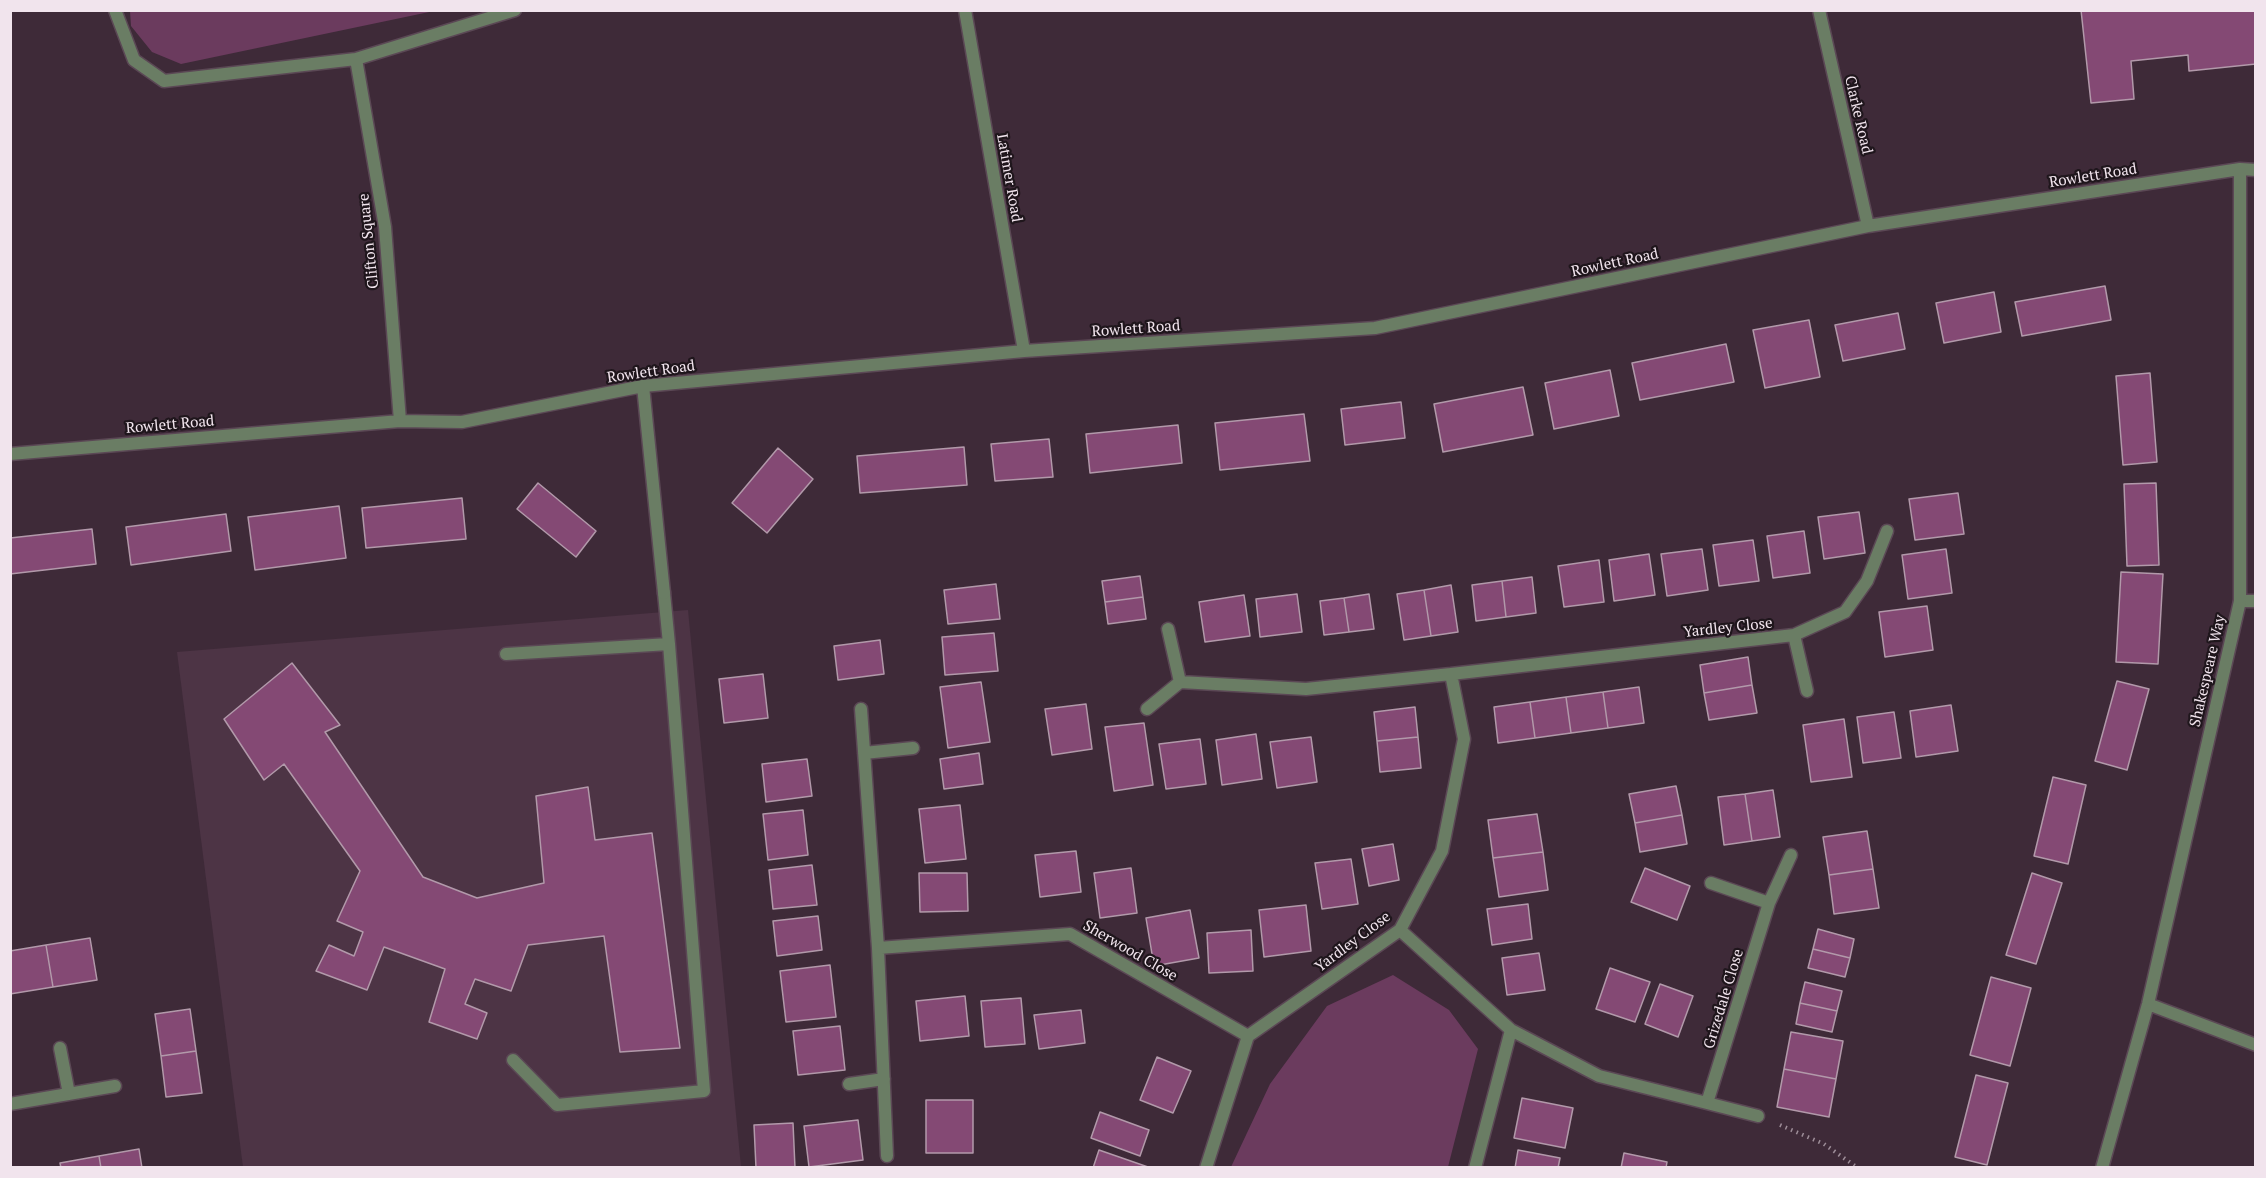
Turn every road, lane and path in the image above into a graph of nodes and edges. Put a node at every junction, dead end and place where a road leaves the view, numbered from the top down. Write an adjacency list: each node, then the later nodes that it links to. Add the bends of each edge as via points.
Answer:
1 (115, 10): 5 (street, via 134,60 164,81)
2 (515, 10): 5 (street)
3 (965, 10): 9 (street, Latimer Road)
4 (1819, 10): 8 (street, Clarke Road)
5 (356, 59): 11 (street, Clifton Square, via 385,227)
6 (2240, 169): 7 (street, Rowlett Road); 8 (street, Rowlett Road); 14 (street, Shakespeare Way)
7 (2256, 170)
8 (1868, 226): 9 (street, Rowlett Road, via 1375,328)
9 (1024, 351): 10 (street, Rowlett Road)
10 (643, 386): 11 (street, Rowlett Road, via 462,422); 18 (street)
11 (400, 421): 12 (street, Rowlett Road)
12 (10, 454)
13 (1887, 531): 17 (street, Yardley Close, via 1867,581 1845,612)
14 (2240, 601): 15 (street); 32 (street, Shakespeare Way)
15 (2256, 601)
16 (1168, 629): 21 (street)
17 (1794, 635): 20 (street, Yardley Close); 22 (street, Yardley Close)
18 (669, 644): 19 (street); 37 (street, via 704,1091 557,1105)
19 (506, 654)
20 (1451, 674): 21 (street, Yardley Close, via 1306,689); 30 (street, Yardley Close, via 1464,739 1442,851)
21 (1180, 682): 24 (street)
22 (1807, 691)
23 (861, 709): 26 (street)
24 (1147, 709)
25 (913, 748): 26 (street)
26 (864, 753): 31 (street)
27 (1791, 855): 29 (street, Grizedale Close)
28 (1711, 883): 29 (street)
29 (1769, 903): 42 (street, Grizedale Close)
30 (1400, 930): 33 (street); 34 (street, Yardley Close)
31 (878, 948): 34 (street, Sherwood Close, via 1070,934); 38 (street)
32 (2148, 1004): 35 (street); 49 (street, Shakespeare Way)
33 (1511, 1030): 42 (street, via 1599,1076); 47 (street)
34 (1248, 1036): 46 (street)
35 (2256, 1045)
36 (60, 1048): 41 (street)
37 (513, 1060)
38 (884, 1079): 39 (street); 45 (street)
39 (849, 1084)
40 (115, 1086): 41 (street)
41 (69, 1094): 43 (street)
42 (1707, 1103): 44 (street)
43 (10, 1104)
44 (1758, 1116): 48 (path, via 1824,1143)
45 (887, 1156)
46 (1206, 1167)
47 (1475, 1167)
48 (1858, 1167)
49 (2102, 1167)

